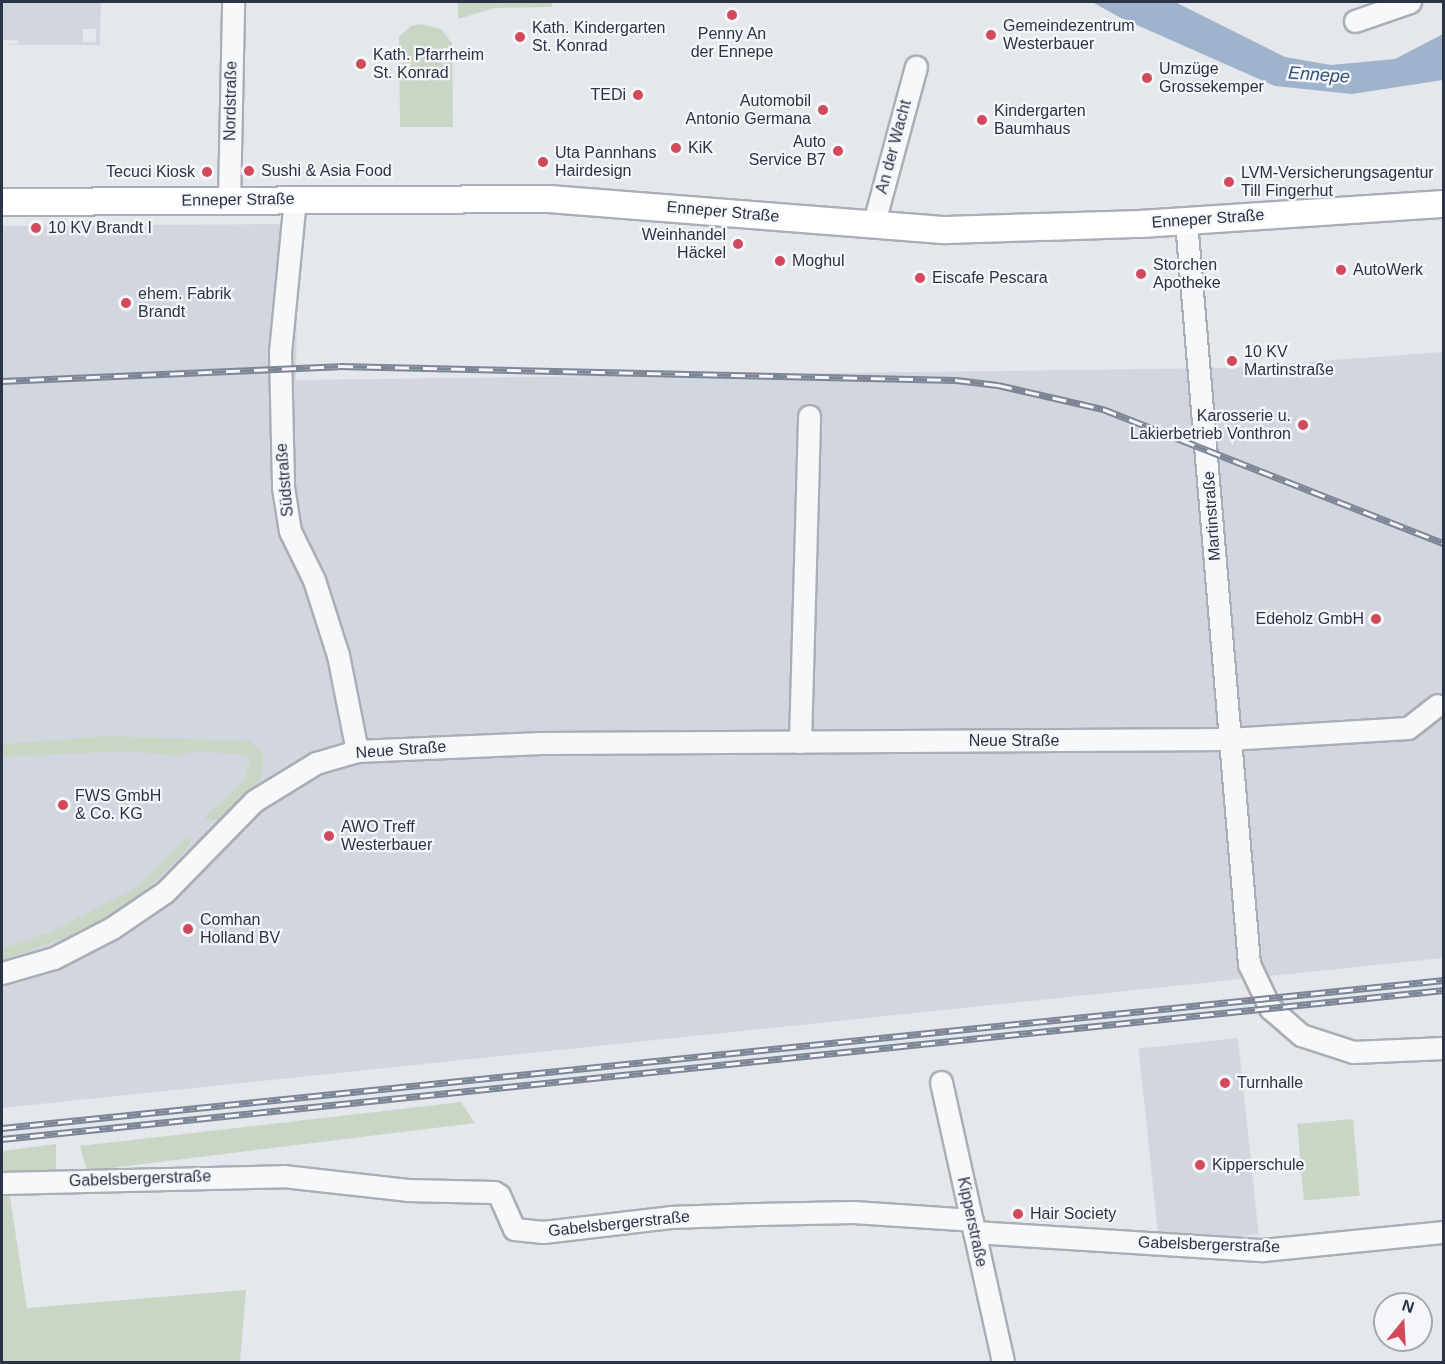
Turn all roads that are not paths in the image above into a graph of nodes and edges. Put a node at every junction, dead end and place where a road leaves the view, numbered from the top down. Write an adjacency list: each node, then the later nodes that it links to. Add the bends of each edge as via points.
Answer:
1 (233, 2): 6 (street, Nordstraße)
2 (1410, 2): 3 (street)
3 (1355, 21)
4 (916, 68): 10 (street, An der Wacht)
5 (295, 199): 6 (main road, Enneper Straße); 10 (main road, Enneper Straße, via 569,200); 15 (street, Südstraße, via 280,352 282,487 290,531 314,580 338,654)
6 (229, 200): 7 (main road, Enneper Straße)
7 (2, 202)
8 (1443, 204): 9 (main road, Enneper Straße)
9 (1186, 220): 10 (main road, Enneper Straße, via 1049,229); 13 (street, Martinstraße)
10 (873, 226)
11 (809, 416): 14 (street)
12 (1437, 705): 13 (street, via 1408,728)
13 (1228, 739): 14 (street, Neue Straße); 17 (street, Martinstraße, via 1249,964 1270,1008 1301,1035 1353,1052)
14 (800, 742): 15 (street, Neue Straße, via 541,743)
15 (357, 751): 16 (street, Neue Straße, via 316,764 254,801 165,892 112,928 54,958)
16 (2, 972)
17 (1443, 1048)
18 (941, 1082): 20 (street, Kipperstraße)
19 (2, 1183): 20 (street, Gabelsbergerstraße, via 283,1176 407,1190 494,1192 514,1229 543,1232 670,1217 853,1212)
20 (973, 1226): 21 (street, Gabelsbergerstraße, via 1263,1250); 22 (street, Kipperstraße)
21 (1443, 1232)
22 (1003, 1362)

